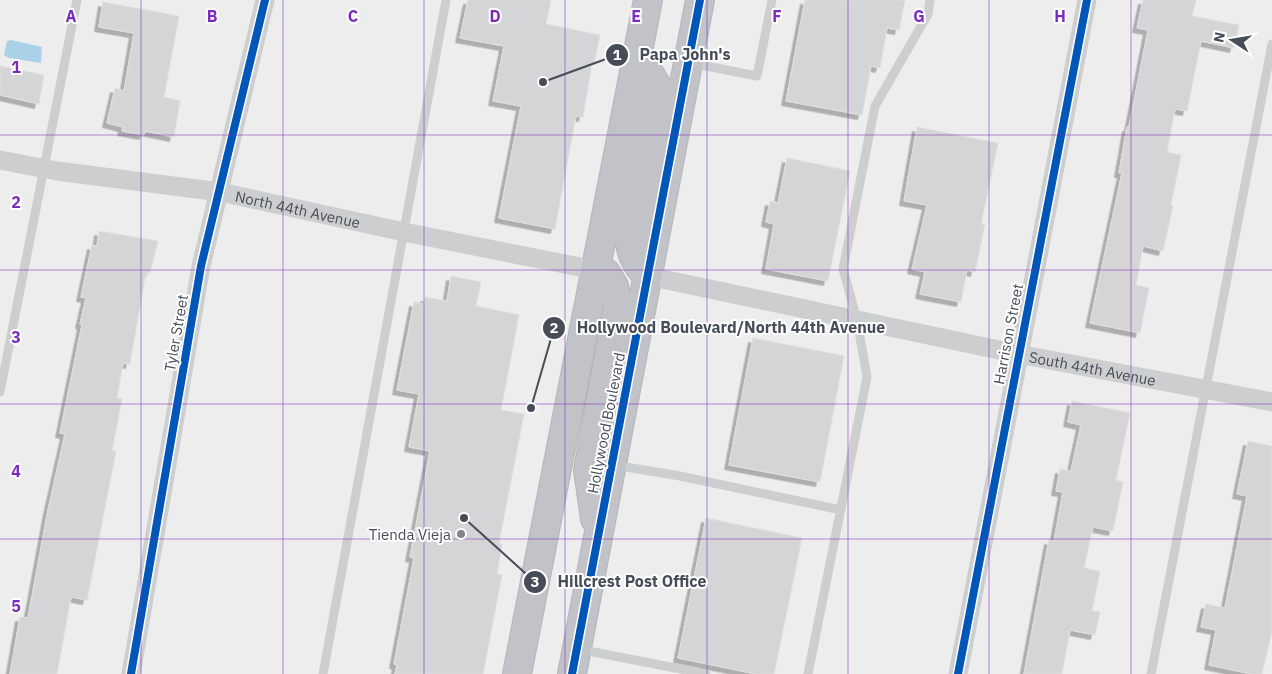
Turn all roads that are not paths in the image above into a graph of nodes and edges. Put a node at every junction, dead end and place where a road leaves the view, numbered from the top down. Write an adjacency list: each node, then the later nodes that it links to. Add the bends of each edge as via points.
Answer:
1 (77, 0): 13 (lane)
2 (265, 0): 14 (street, Tyler Street)
3 (446, 0): 15 (lane)
4 (648, 0): 10 (highway)
5 (700, 0): 11 (highway, Hollywood Boulevard)
6 (772, 0): 11 (lane, via 757,76)
7 (930, 0): 18 (lane, via 928,14 875,106 843,269)
8 (1087, 0): 19 (street, Harrison Street)
9 (1272, 44): 20 (lane)
10 (637, 53): 16 (highway); 17 (highway, via 657,86 628,230 630,249 638,268)
11 (688, 62): 17 (highway, Hollywood Boulevard)
12 (0, 160): 13 (street, North 44th Avenue)
13 (44, 168): 14 (street, North 44th Avenue); 21 (lane)
14 (220, 192): 15 (street, North 44th Avenue); 27 (street, Tyler Street, via 201,266)
15 (404, 232): 16 (street, North 44th Avenue); 28 (lane)
16 (595, 270): 25 (highway, via 606,273 614,286 618,306 588,470); 29 (highway)
17 (648, 276): 18 (street, South 44th Avenue); 23 (highway, Hollywood Boulevard)
18 (857, 320): 19 (street, South 44th Avenue); 24 (lane, via 867,377)
19 (1018, 354): 20 (street, South 44th Avenue); 32 (street, Harrison Street)
20 (1206, 390): 22 (street, South 44th Avenue); 33 (lane)
21 (0, 392)
22 (1272, 402)
23 (612, 465): 24 (lane); 25 (highway, Hollywood Boulevard)
24 (841, 510): 31 (lane)
25 (598, 540): 26 (highway, Hollywood Boulevard)
26 (575, 662): 30 (lane)
27 (131, 674)
28 (323, 674)
29 (517, 674)
30 (706, 674)
31 (808, 674)
32 (958, 674)
33 (1151, 674)

